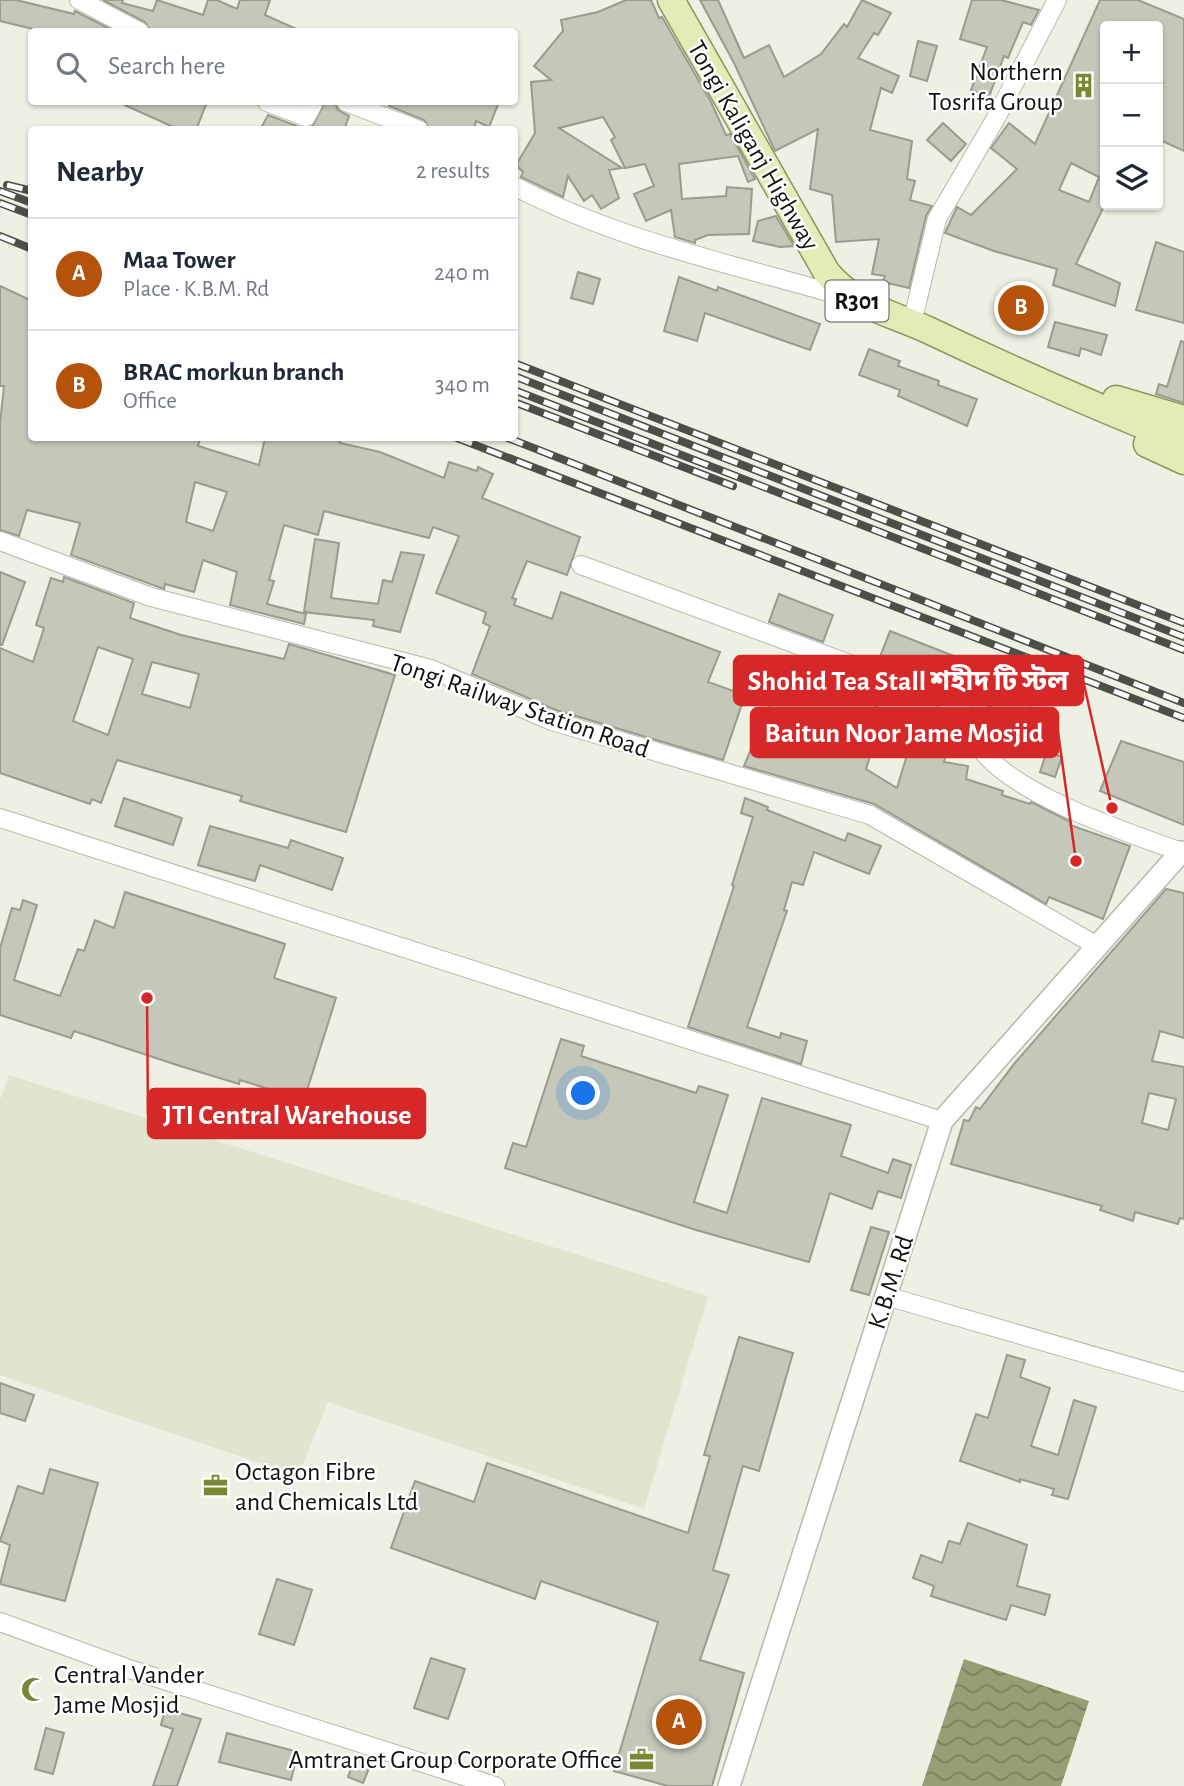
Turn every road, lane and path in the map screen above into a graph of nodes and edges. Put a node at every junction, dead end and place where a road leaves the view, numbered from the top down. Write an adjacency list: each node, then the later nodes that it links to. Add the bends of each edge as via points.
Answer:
1 (79, 0): 4 (street)
2 (671, 0): 10 (main road, Tongi Kaliganj Highway / R301, via 827,273)
3 (1057, 0): 11 (street, via 937,219)
4 (132, 28)
5 (275, 105): 6 (street, via 306,117)
6 (312, 105)
7 (354, 105): 8 (street)
8 (409, 126)
9 (518, 188): 10 (street, via 622,233)
10 (854, 299): 11 (main road, Tongi Kaliganj Highway / R301)
11 (912, 323): 12 (main road, Tongi Kaliganj Highway / R301)
12 (1042, 384): 13 (main road, R301); 14 (main road, Tongi Kaliganj Highway / R301); 15 (main road, R301)
13 (1184, 419)
14 (1184, 442)
15 (1184, 461)
16 (0, 541): 20 (street, Tongi Railway Station Road, via 151,597 431,669 552,721 870,815)
17 (581, 565): 19 (street, via 961,705 981,749 1019,783)
18 (0, 818): 21 (street)
19 (1182, 853): 20 (street, K.B.M. Rd)
20 (1097, 947): 21 (street, K.B.M. Rd)
21 (942, 1121): 22 (street, K.B.M. Rd)
22 (886, 1296): 23 (street); 26 (street, K.B.M. Rd)
23 (1184, 1381)
24 (0, 1622): 25 (street, via 126,1668)
25 (495, 1786)
26 (729, 1786)

